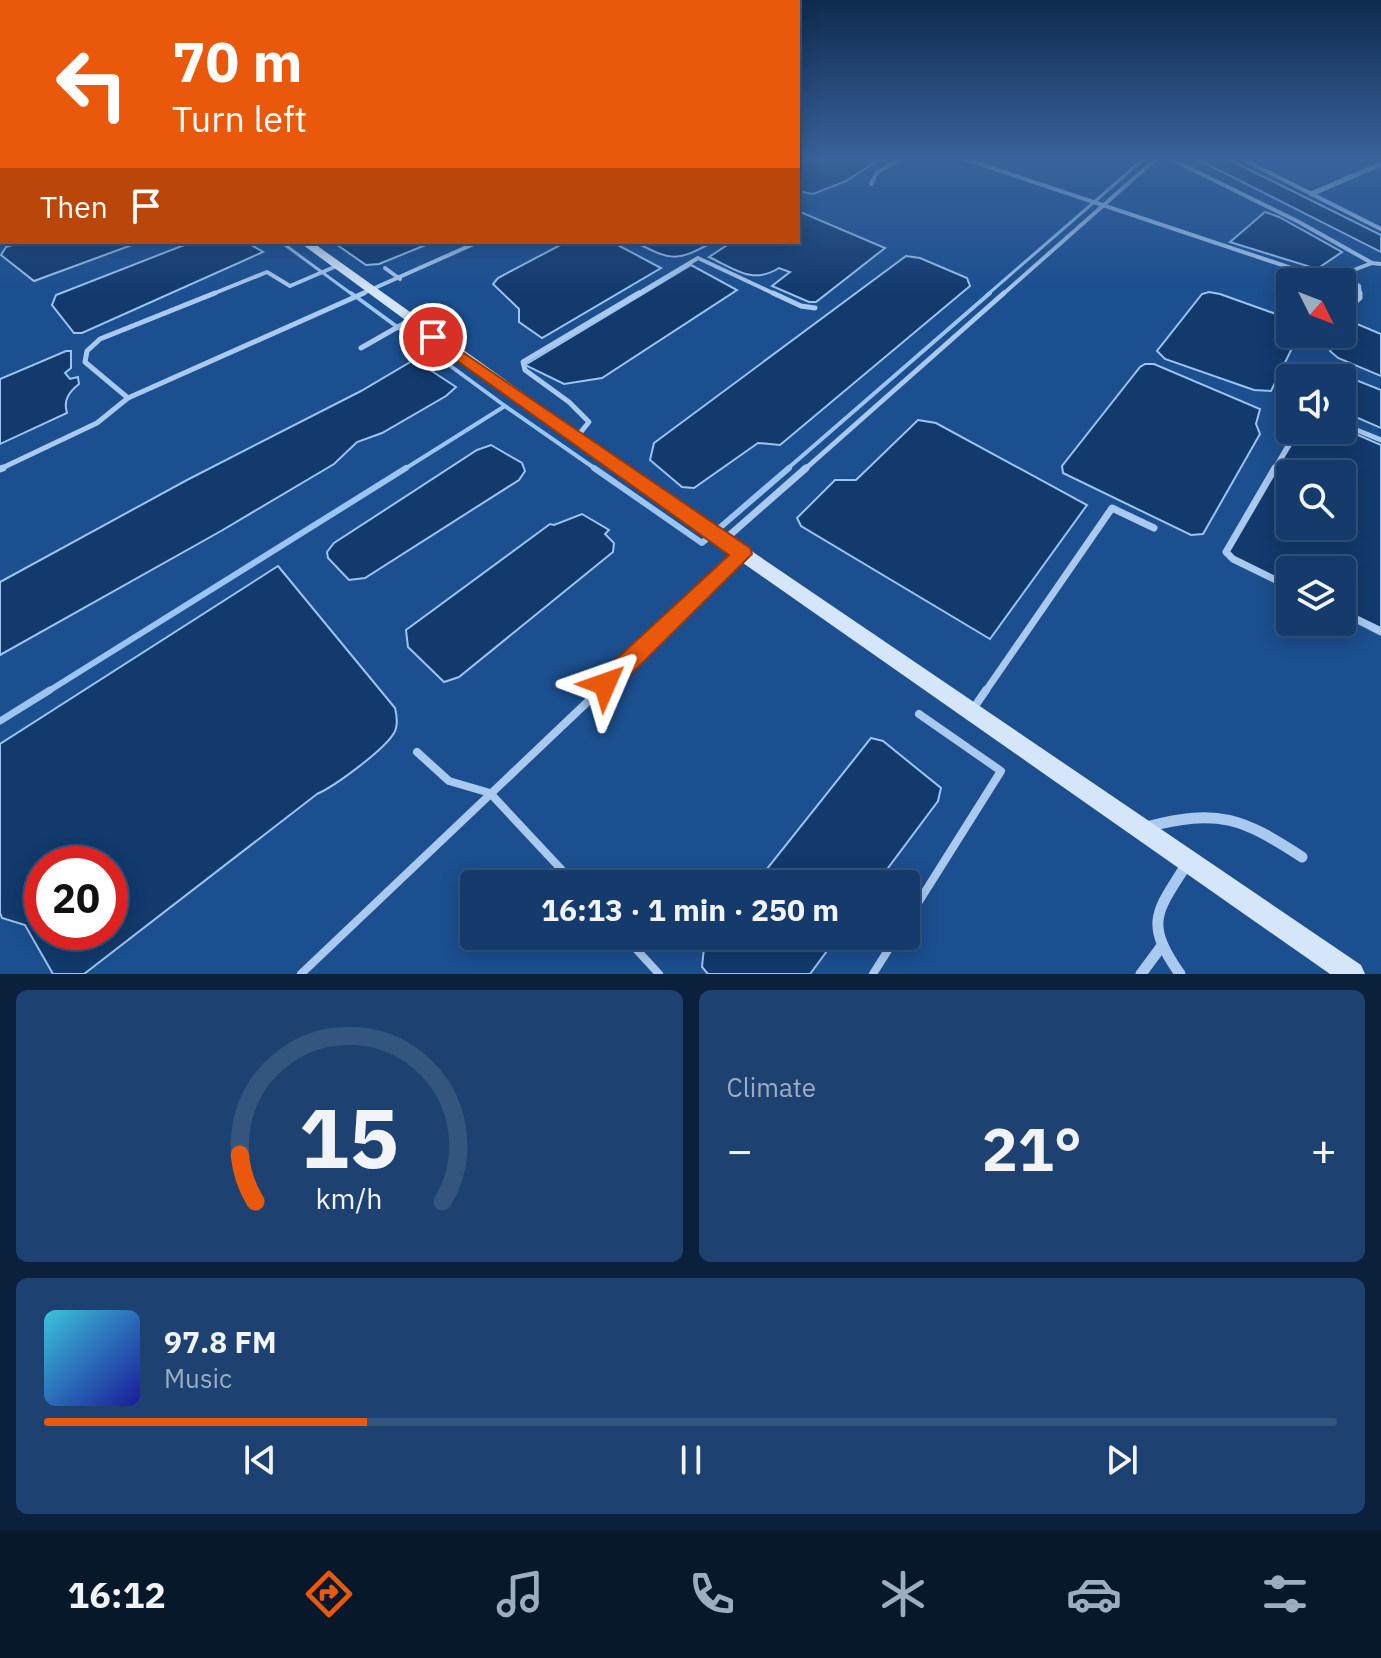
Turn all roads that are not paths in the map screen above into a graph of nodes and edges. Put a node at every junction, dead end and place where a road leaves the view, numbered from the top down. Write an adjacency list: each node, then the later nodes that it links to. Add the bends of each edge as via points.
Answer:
1 (1094, 202): 5 (lane)
2 (1105, 202): 5 (lane)
3 (1259, 202): 9 (lane)
4 (1328, 202): 6 (lane)
5 (1102, 205): 13 (lane); 29 (lane)
6 (1381, 229)
7 (308, 244): 11 (street)
8 (474, 244): 15 (lane)
9 (1372, 263): 10 (lane); 14 (lane)
10 (1381, 264)
11 (339, 265): 17 (street); 22 (lane, via 290,286 267,272 100,339 87,351 85,362)
12 (385, 268): 15 (lane)
13 (1291, 268)
14 (1356, 269)
15 (400, 279): 17 (lane)
16 (1356, 284): 18 (lane)
17 (369, 291): 20 (street); 22 (lane)
18 (1356, 302)
19 (815, 308): 24 (lane, via 698,258 523,362 525,370 589,422)
20 (410, 320): 21 (lane); 24 (street)
21 (361, 348)
22 (128, 398): 27 (lane, via 97,423)
23 (1356, 430): 25 (lane)
24 (576, 438): 29 (street)
25 (1381, 440)
26 (1289, 444): 31 (lane, via 1226,552)
27 (0, 469)
28 (1154, 528): 34 (lane, via 1112,508)
29 (723, 541): 30 (street)
30 (743, 554): 34 (street); 37 (lane)
31 (1276, 580)
32 (1356, 619): 33 (lane)
33 (1381, 631)
34 (971, 712): 38 (street)
35 (919, 714): 42 (lane, via 1001,771)
36 (417, 752): 37 (lane, via 449,781)
37 (490, 793): 41 (lane); 46 (lane)
38 (1141, 829): 39 (street, via 1230,819 1252,826); 40 (street)
39 (1302, 857)
40 (1189, 862): 43 (street, via 1157,911); 51 (street)
41 (562, 870)
42 (920, 900)
43 (1161, 947): 49 (street); 50 (street)
44 (637, 950): 47 (lane)
45 (888, 950): 48 (lane)
46 (301, 974)
47 (659, 974)
48 (873, 974)
49 (1141, 974)
50 (1180, 974)
51 (1352, 974)

